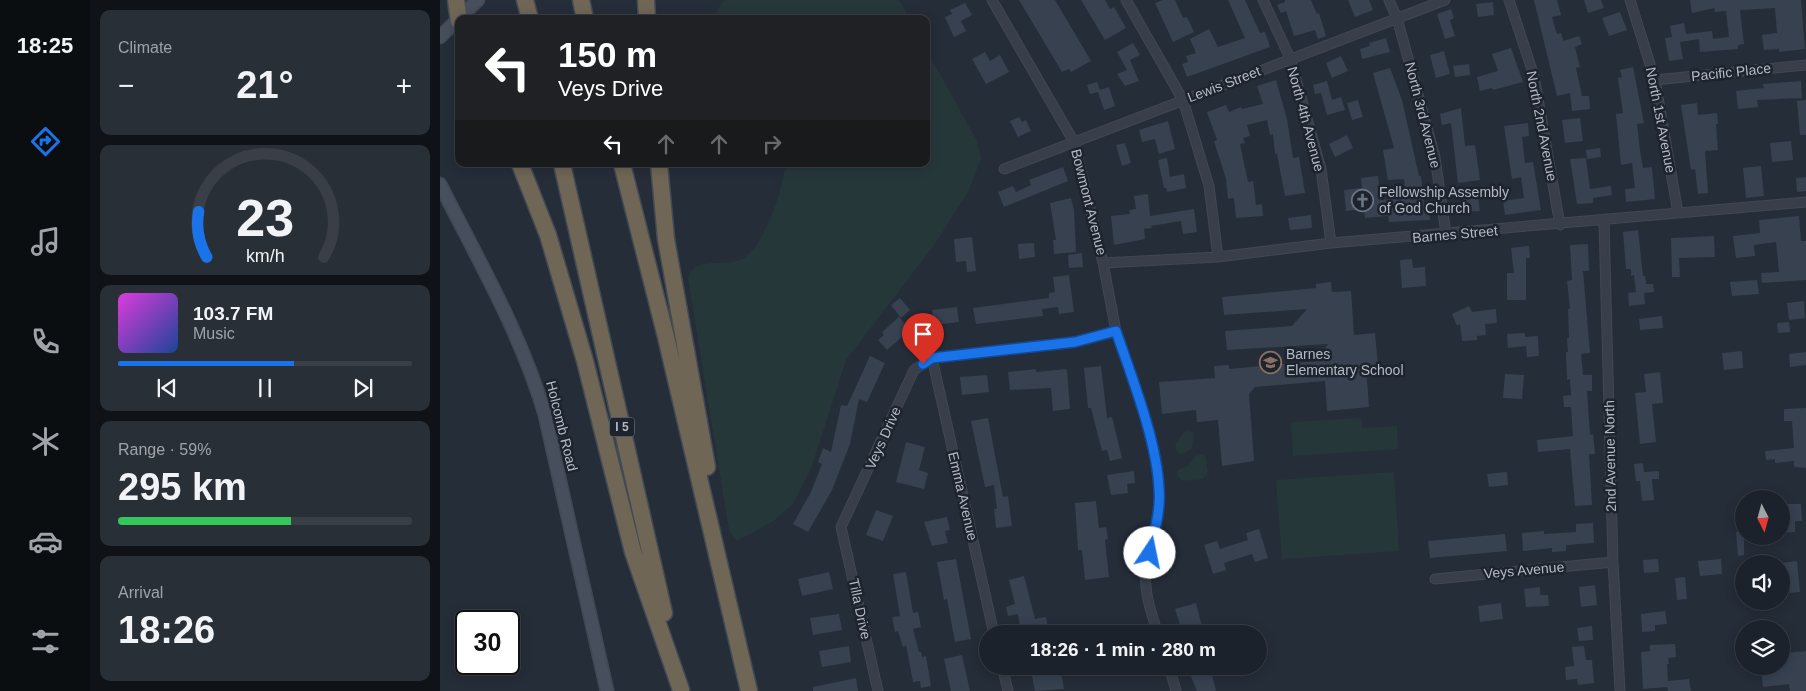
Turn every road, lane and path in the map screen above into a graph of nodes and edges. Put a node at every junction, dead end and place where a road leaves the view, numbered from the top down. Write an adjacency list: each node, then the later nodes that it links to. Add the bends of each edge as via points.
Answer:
1 (456, 0): 13 (highway)
2 (478, 0): 14 (street)
3 (525, 0): 15 (highway)
4 (581, 0): 16 (highway)
5 (646, 0): 17 (highway)
6 (992, 0): 25 (street, Bowmont Avenue)
7 (1126, 0): 24 (street)
8 (1263, 0): 21 (street, North 4th Avenue)
9 (1389, 0): 18 (street, North 3rd Avenue)
10 (1445, 0): 18 (street, Lewis Street)
11 (1509, 0): 35 (street, North 2nd Avenue, via 1534,76)
12 (1630, 0): 23 (street, North 1st Avenue)
13 (458, 15)
14 (463, 15)
15 (529, 15)
16 (585, 15)
17 (647, 15)
18 (1398, 18): 21 (street, Lewis Street); 36 (street, North 3rd Avenue, via 1435,157)
19 (455, 23): 20 (street)
20 (440, 37)
21 (1290, 58): 24 (street, Lewis Street); 37 (street, North 4th Avenue, via 1321,169)
22 (1806, 65): 23 (street, Pacific Place)
23 (1655, 80): 33 (street, North 1st Avenue)
24 (1183, 100): 25 (street, Lewis Street); 38 (street, via 1209,186)
25 (1074, 142): 30 (street, Lewis Street); 39 (street, Bowmont Avenue)
26 (521, 167): 51 (highway, via 551,245 586,361 633,552)
27 (563, 167): 51 (highway, I 5)
28 (623, 167): 45 (highway)
29 (659, 167): 45 (highway, via 666,239)
30 (1004, 169)
31 (440, 184): 50 (street, Holcomb Road, via 516,333 532,372 545,415)
32 (1806, 202): 33 (street, Barnes Street)
33 (1678, 214): 34 (street, Barnes Street)
34 (1604, 221): 35 (street, Barnes Street); 43 (street, 2nd Avenue North)
35 (1560, 225): 36 (street, Barnes Street)
36 (1446, 234): 37 (street, Barnes Street)
37 (1331, 243): 38 (street, Barnes Street)
38 (1218, 257): 39 (street, Barnes Street)
39 (1103, 263): 40 (street, Bowmont Avenue)
40 (1116, 331): 41 (street, via 1075,342); 47 (street, via 1154,456 1159,489 1159,510 1145,584)
41 (932, 358): 42 (street, Veys Drive, via 914,370); 46 (street, Emma Avenue)
42 (842, 527): 53 (street, Tilla Drive)
43 (1613, 562): 44 (street, Veys Avenue); 56 (street, 2nd Avenue North)
44 (1435, 578)
45 (731, 615): 52 (highway)
46 (992, 625)
47 (1155, 625)
48 (1004, 675): 54 (street)
49 (1172, 675): 55 (street)
50 (607, 691)
51 (681, 691)
52 (749, 691)
53 (878, 691)
54 (1008, 691)
55 (1176, 691)
56 (1620, 691)

